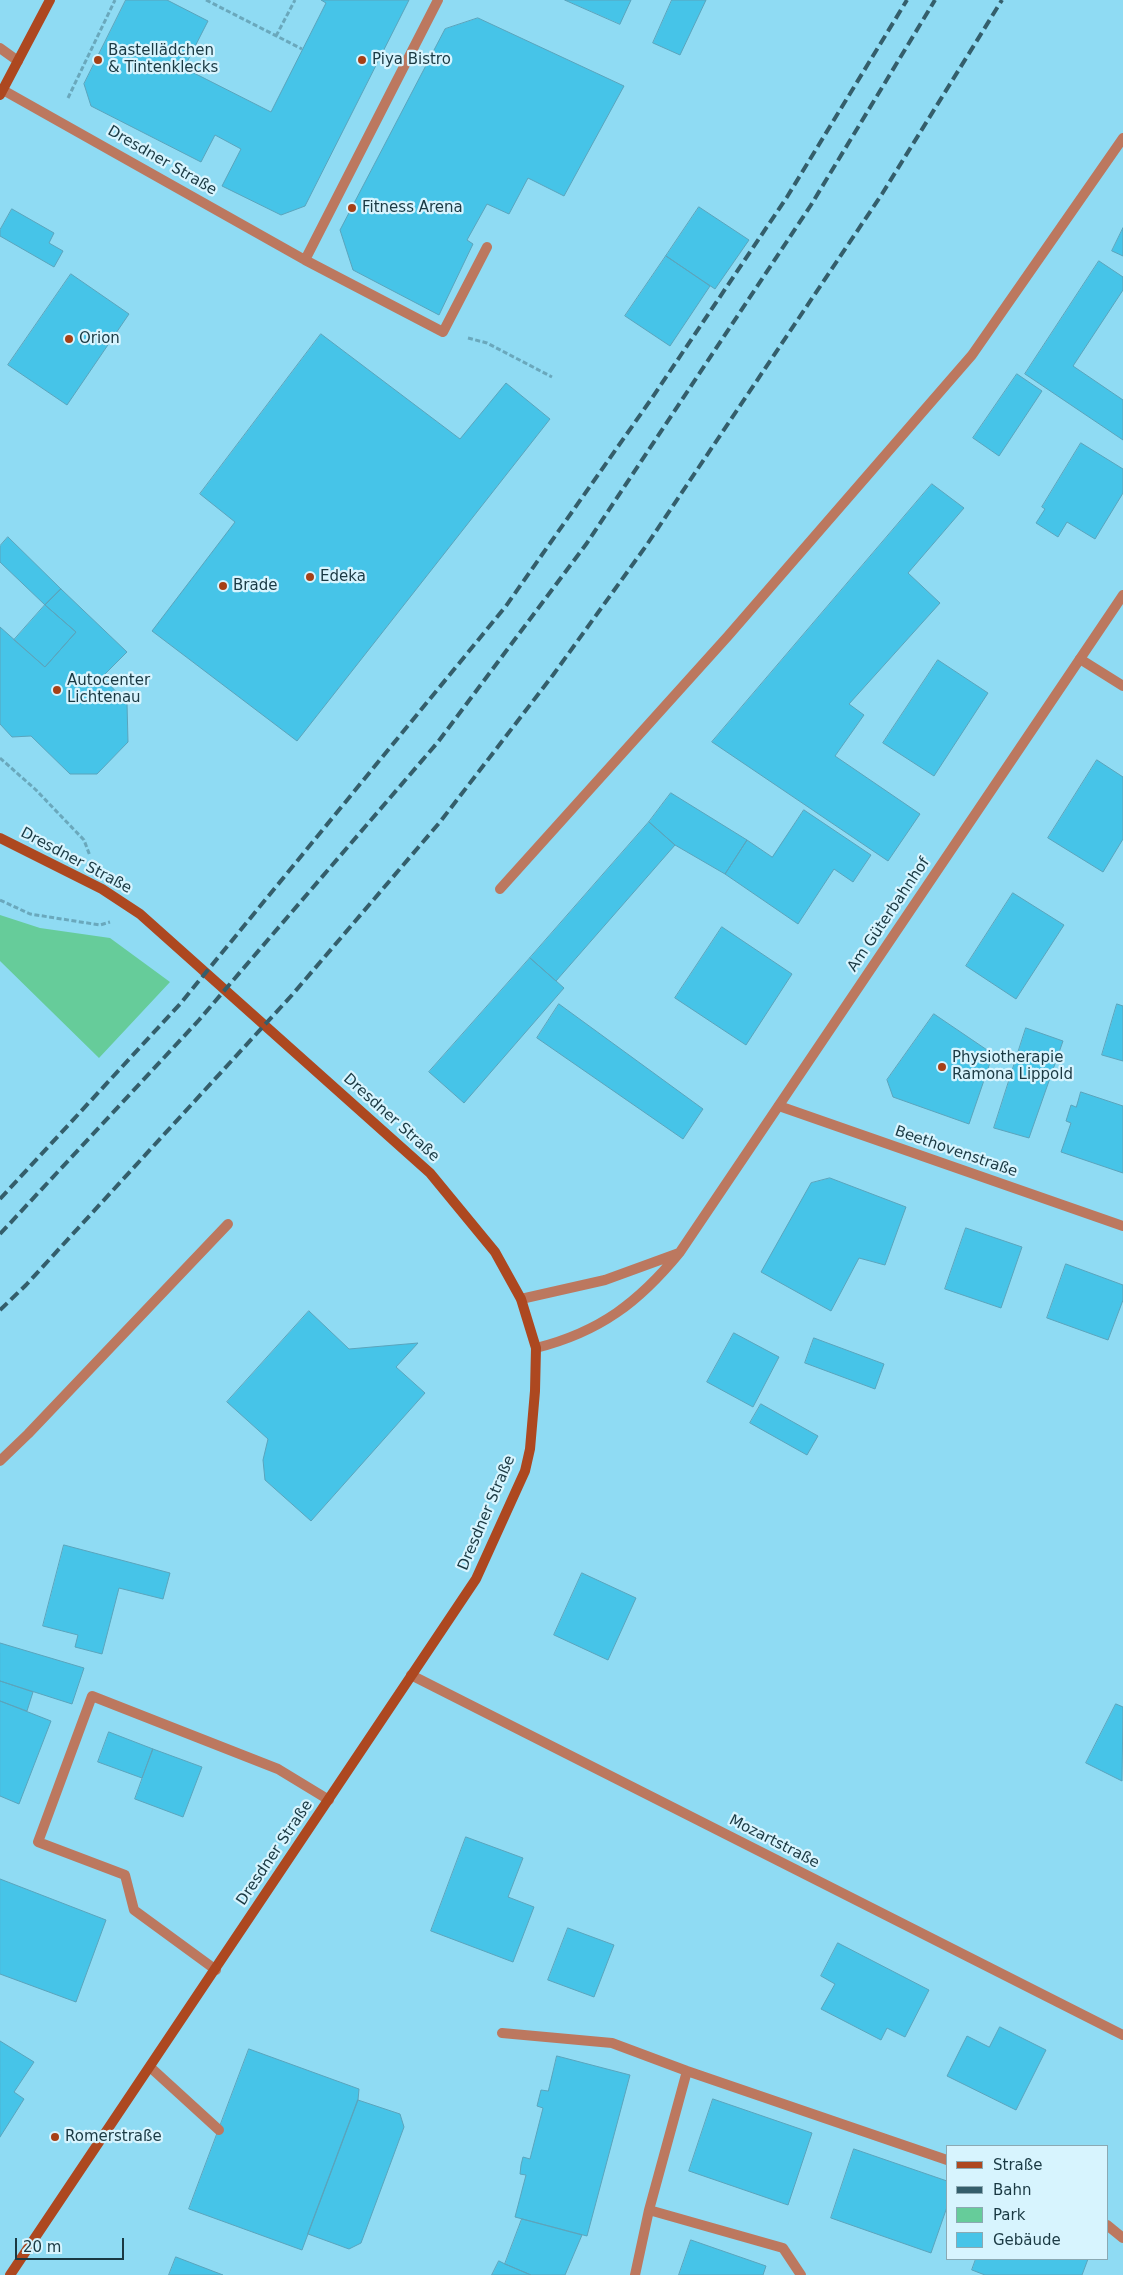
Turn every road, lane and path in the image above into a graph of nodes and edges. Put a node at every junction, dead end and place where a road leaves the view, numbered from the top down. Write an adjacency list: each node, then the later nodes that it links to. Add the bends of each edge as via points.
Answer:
1 (50, 0): 9 (main road, Dresdner Straße)
2 (115, 0): 11 (path)
3 (206, 0): 6 (path)
4 (294, 0): 6 (path)
5 (438, 0): 14 (street)
6 (276, 36): 8 (path)
7 (0, 48): 9 (street)
8 (302, 49)
9 (18, 61): 10 (main road, Dresdner Straße)
10 (1, 92): 11 (street, Dresdner Straße)
11 (58, 119): 14 (street, Dresdner Straße)
12 (1123, 138): 22 (street, via 972,355 728,636)
13 (487, 247): 14 (street, Dresdner Straße, via 443,332)
14 (305, 260)
15 (487, 343): 16 (path)
16 (552, 378)
17 (1123, 595): 18 (street, Am Güterbahnhof)
18 (1080, 660): 19 (street); 26 (street, Am Güterbahnhof)
19 (1123, 686)
20 (0, 758): 23 (path, via 84,840)
21 (0, 838): 23 (main road, Dresdner Straße)
22 (500, 889)
23 (102, 890): 25 (main road, Dresdner Straße)
24 (0, 900): 25 (path, via 30,914 100,925)
25 (140, 914): 30 (main road, Dresdner Straße, via 430,1173 495,1252)
26 (779, 1106): 28 (street, Beethovenstraße); 29 (street, Am Güterbahnhof)
27 (228, 1224): 32 (street)
28 (1123, 1226)
29 (680, 1252): 30 (street, via 605,1280); 31 (street, Am Güterbahnhof, via 656,1281 606,1321 564,1341)
30 (522, 1299): 31 (main road, Dresdner Straße)
31 (536, 1348): 33 (main road, Dresdner Straße, via 536,1391 525,1471 476,1579)
32 (0, 1461)
33 (411, 1675): 34 (main road, Dresdner Straße); 37 (street, Mozartstraße)
34 (329, 1800): 35 (main road, Dresdner Straße); 35 (street, via 278,1769 92,1696 38,1842 125,1875 134,1910)
35 (216, 1970): 38 (main road, Dresdner Straße)
36 (502, 2033): 39 (street, via 612,2043)
37 (1123, 2035)
38 (150, 2067): 40 (street); 45 (main road, Dresdner Straße)
39 (687, 2071): 41 (street); 42 (street)
40 (218, 2130)
41 (946, 2160)
42 (649, 2210): 46 (street); 47 (street, via 783,2248)
43 (1108, 2225): 44 (street)
44 (1123, 2238)
45 (10, 2275)
46 (635, 2275)
47 (801, 2275)

